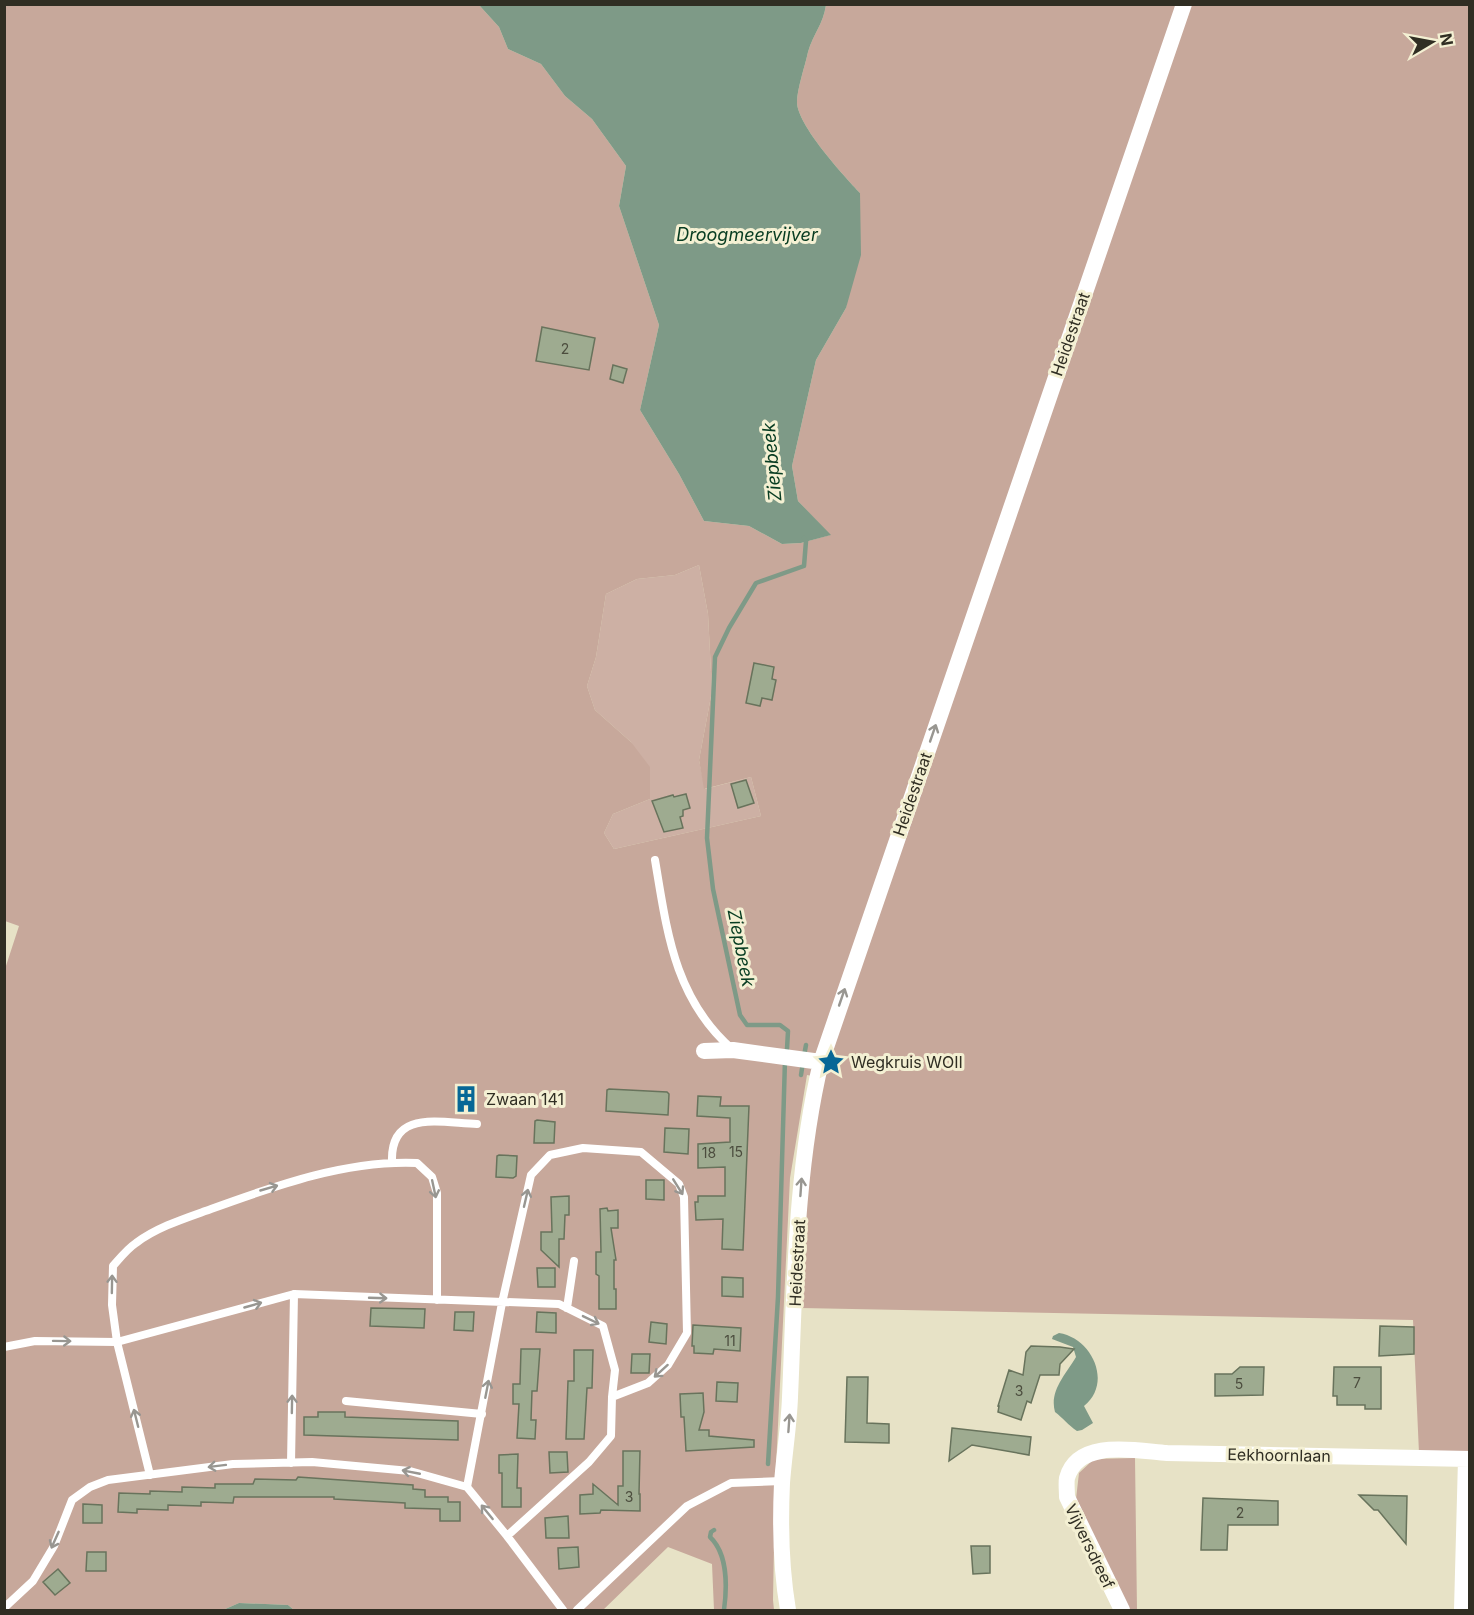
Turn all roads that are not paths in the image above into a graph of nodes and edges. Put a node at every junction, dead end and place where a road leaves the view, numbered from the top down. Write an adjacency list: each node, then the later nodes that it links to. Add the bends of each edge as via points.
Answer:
1 (1184, 4): 5 (street, Heidestraat, one-way to 1)
2 (655, 860): 3 (lane, via 676,967 717,1036)
3 (733, 1050): 4 (street); 5 (street)
4 (704, 1051)
5 (821, 1062): 22 (street, Heidestraat, one-way to 5, via 789,1429 802,1174)
6 (477, 1124): 7 (lane, via 416,1122 400,1130 391,1145)
7 (392, 1162): 10 (lane, one-way to 10, via 417,1163 432,1178 437,1193); 13 (lane, one-way to 7, via 112,1305 113,1266 136,1243 172,1223 267,1188 365,1164)
8 (574, 1261): 12 (lane)
9 (294, 1294): 10 (lane, one-way to 10); 13 (lane, one-way to 9); 20 (lane, one-way to 9)
10 (437, 1300): 11 (lane)
11 (502, 1303): 12 (lane, via 559,1304); 15 (lane, one-way to 15, via 531,1175 550,1155 584,1148 641,1152 679,1184 684,1197 687,1333 668,1365 648,1383); 17 (lane, one-way to 11)
12 (567, 1308): 15 (lane, one-way to 15, via 603,1326 615,1370)
13 (117, 1342): 14 (lane, one-way to 13, via 35,1341); 21 (lane, one-way to 13)
14 (4, 1347)
15 (612, 1397): 24 (lane, via 611,1436 589,1462)
16 (346, 1401): 17 (lane)
17 (482, 1414): 23 (lane)
18 (1089, 1452): 19 (street, Eekhoornlaan); 29 (street, Vijversdreef, via 1077,1461 1067,1478 1067,1497)
19 (1468, 1459): 30 (street)
20 (291, 1463): 21 (lane, one-way to 21, via 233,1464); 23 (lane, one-way to 20, via 410,1471)
21 (150, 1474): 25 (lane, one-way to 25, via 108,1480 72,1500 54,1546 33,1581)
22 (782, 1481): 27 (lane, via 731,1483 687,1506); 28 (street, Heidestraat, via 782,1549)
23 (467, 1487): 24 (lane, one-way to 23)
24 (507, 1536): 26 (lane)
25 (4, 1608)
26 (563, 1611)
27 (577, 1611)
28 (788, 1611)
29 (1122, 1611)
30 (1462, 1611)

